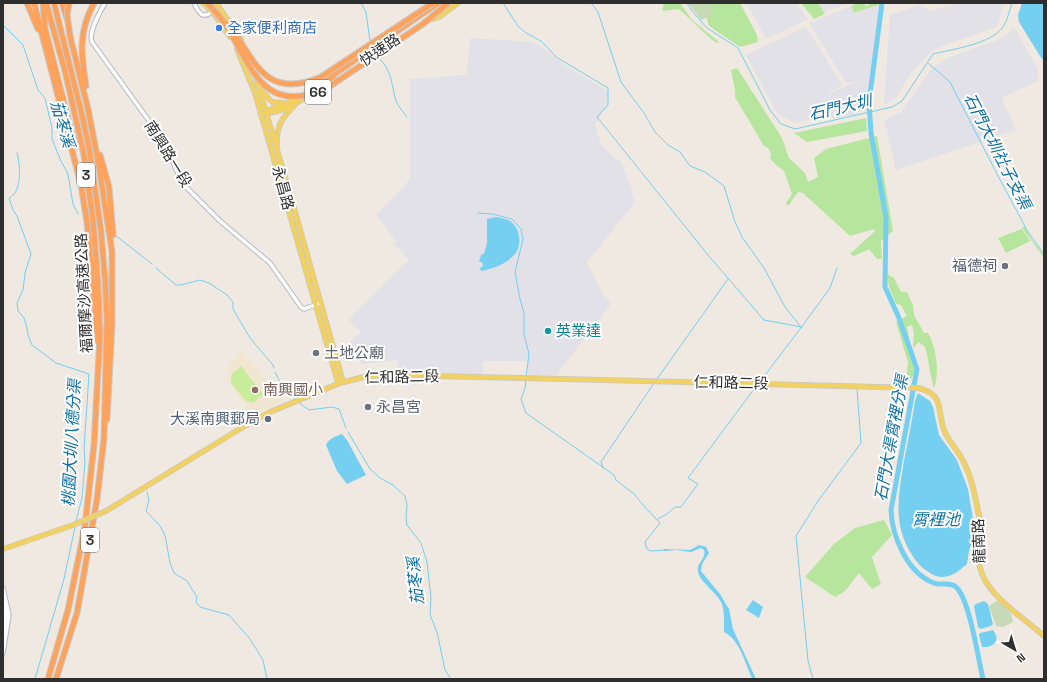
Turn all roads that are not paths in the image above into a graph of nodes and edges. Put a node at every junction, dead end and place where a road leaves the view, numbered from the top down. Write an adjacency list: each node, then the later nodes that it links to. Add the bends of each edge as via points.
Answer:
1 (27, 3): 22 (highway)
2 (34, 3): 22 (highway)
3 (44, 3): 33 (highway, via 44,28 71,130); 36 (highway, 福爾摩沙高速公路 / 3, via 65,71 84,162 93,220)
4 (54, 3): 43 (highway, 福爾摩沙高速公路 / 3, via 82,111 97,200 107,320)
5 (62, 3): 25 (highway)
6 (69, 3): 34 (highway, bridge, via 67,15 70,36 88,109)
7 (94, 3): 25 (highway, via 84,24 82,43)
8 (105, 3): 35 (street, 南興路一段, via 90,38 165,143 186,187 220,221 270,263 301,307 304,309)
9 (194, 3): 19 (street, via 200,14 207,15)
10 (203, 3): 19 (main road, 永昌路)
11 (207, 3): 16 (highway, 66, bridge, via 224,23 258,79 278,93 293,96 311,94 327,88 423,24)
12 (212, 3): 13 (highway, 66, bridge, via 260,70 278,82 297,84 321,77)
13 (432, 3): 20 (street, 快速路); 28 (main road, 快速路 / 66)
14 (438, 3): 21 (highway)
15 (442, 3): 21 (highway)
16 (448, 3)
17 (458, 3): 24 (main road, 快速路 / 66, via 439,17 411,29)
18 (218, 4): 19 (street); 26 (main road, 永昌路, via 248,50)
19 (212, 12): 31 (main road, 永昌路, via 238,50)
20 (410, 16)
21 (378, 46): 27 (highway); 28 (highway)
22 (46, 49): 33 (highway)
23 (355, 72): 24 (main road)
24 (344, 74): 27 (main road, 快速路 / 66)
25 (86, 86): 34 (highway, via 96,140 109,187)
26 (258, 86): 30 (main road, via 272,102 283,104); 31 (main road, 永昌路)
27 (321, 87): 29 (main road, 快速路 / 66)
28 (307, 92): 30 (main road, 快速路 / 66)
29 (302, 100): 31 (main road, via 272,114); 32 (main road, via 286,113 279,124)
30 (292, 101): 31 (main road, 快速路)
31 (264, 114): 32 (main road, 永昌路); 35 (main road, 永昌路)
32 (278, 155): 35 (main road, 永昌路)
33 (81, 185): 36 (highway)
34 (112, 252): 43 (highway, via 112,324 108,412)
35 (318, 304): 37 (main road, 永昌路); 38 (main road, 永昌路)
36 (100, 352): 50 (highway, 福爾摩沙高速公路 / 3, via 86,526 68,610)
37 (333, 367): 40 (main road, 永昌路); 41 (main road, via 333,380)
38 (339, 369): 39 (main road); 40 (main road, 永昌路)
39 (351, 379): 40 (main road, 仁和路二段); 42 (main road, 仁和路二段, via 388,375 916,388 932,394)
40 (340, 383): 41 (main road, 仁和路二段)
41 (327, 388): 44 (main road, 仁和路二段, bridge, via 270,412 106,511)
42 (939, 403): 47 (main road, 龍南路, via 944,431 963,460 974,492 981,530 977,554 982,576 1000,599)
43 (104, 438): 51 (highway, 福爾摩沙高速公路 / 3, via 97,499 77,613)
44 (3, 549)
45 (3, 588): 49 (street, via 9,615)
46 (3, 600): 48 (street, via 6,613)
47 (1044, 636)
48 (3, 638)
49 (3, 653)
50 (48, 679)
51 (56, 679)

